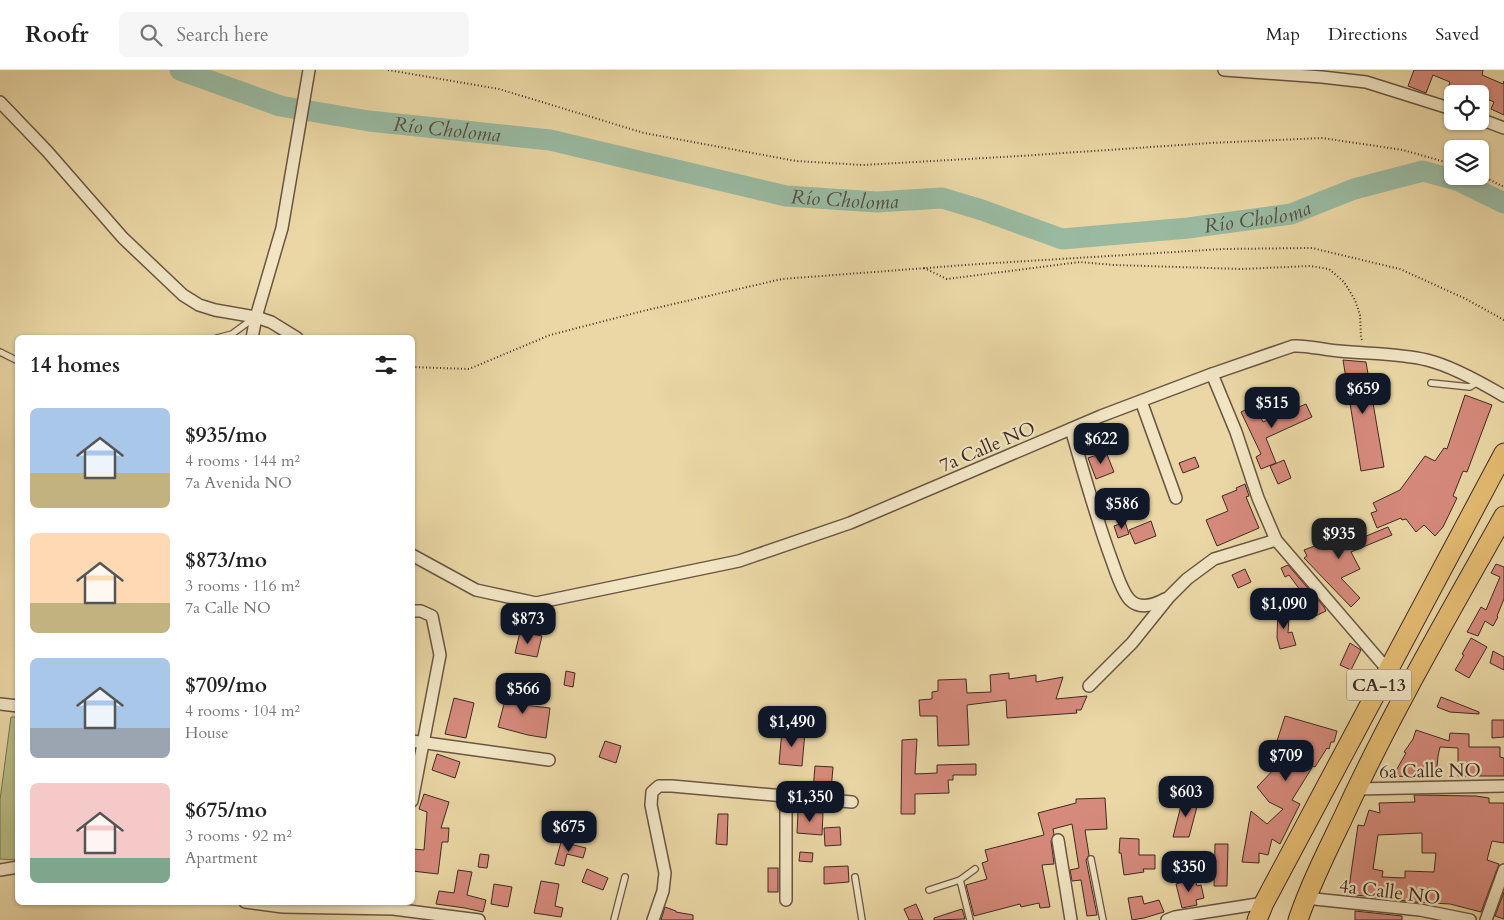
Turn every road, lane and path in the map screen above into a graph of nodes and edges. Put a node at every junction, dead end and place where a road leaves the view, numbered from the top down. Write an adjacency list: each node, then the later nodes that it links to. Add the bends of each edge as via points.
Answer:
1 (309, 70): 12 (street, via 282,228)
2 (388, 70): 8 (path, via 499,89 644,133 796,161 863,164 1322,138 1404,150)
3 (1224, 70): 5 (street, via 1366,82)
4 (0, 102): 12 (street, via 123,238 183,295 215,310)
5 (1444, 106)
6 (1489, 122): 7 (street)
7 (1504, 128)
8 (1444, 162)
9 (1489, 180): 10 (path)
10 (1504, 187)
11 (924, 268): 13 (path, via 1223,249 1312,248 1400,269); 18 (path, via 947,279 1080,262 1329,269 1344,282 1355,300 1360,315 1361,338); 20 (path, via 782,279 550,335 469,369)
12 (256, 317): 14 (lane); 15 (street); 16 (street)
13 (1504, 320)
14 (228, 335)
15 (253, 335)
16 (291, 335)
17 (0, 352): 19 (lane)
18 (1373, 352): 21 (street, 7a Calle NO, via 1292,346); 22 (street, 7a Calle NO, via 1428,360)
19 (15, 359)
20 (415, 367)
21 (1212, 374): 25 (street, 7a Calle NO); 30 (street)
22 (1479, 381): 23 (lane, via 1470,387); 24 (street, 7a Calle NO)
23 (1430, 383)
24 (1504, 396)
25 (1141, 401): 26 (street, 7a Calle NO); 28 (street)
26 (1071, 429): 31 (street, 7a Calle NO, via 850,523 739,561 536,603 476,590); 32 (street, via 1095,514 1130,600 1141,606 1154,605)
27 (1504, 453): 34 (highway, CA-13)
28 (1176, 498)
29 (1504, 516): 42 (highway, CA-13, via 1411,682)
30 (1276, 540): 32 (street, via 1214,559); 34 (street)
31 (415, 557)
32 (1169, 597): 35 (street, via 1132,643)
33 (415, 611): 38 (street, via 432,616 440,655)
34 (1387, 669): 59 (highway, CA-13)
35 (1089, 686)
36 (0, 704): 37 (street)
37 (15, 706)
38 (418, 741): 39 (street); 40 (street)
39 (549, 760)
40 (415, 771)
41 (1504, 786): 42 (street, 6a Calle NO)
42 (1356, 789): 55 (highway, CA-13)
43 (786, 796): 44 (street); 56 (street); 64 (street, via 659,786 652,792 651,805 665,873 663,891)
44 (852, 802)
45 (1058, 840): 67 (street)
46 (1091, 859): 68 (lane)
47 (15, 868): 49 (street)
48 (975, 868): 53 (lane)
49 (0, 870)
50 (1504, 870): 72 (street)
51 (625, 877): 63 (lane)
52 (856, 878): 65 (lane)
53 (960, 880): 54 (lane); 66 (lane)
54 (929, 890)
55 (1305, 898): 60 (street, 4a Calle NO); 70 (highway, CA-13)
56 (786, 900)
57 (267, 905): 58 (street)
58 (393, 906): 61 (street)
59 (1261, 912): 69 (street)
60 (1420, 915): 71 (street, 4a Calle NO)
61 (431, 917): 62 (street)
62 (479, 920)
63 (614, 920)
64 (653, 920)
65 (862, 920)
66 (970, 920)
67 (1071, 920)
68 (1103, 920)
69 (1167, 920)
70 (1298, 920)
71 (1470, 920)
72 (1486, 920)

